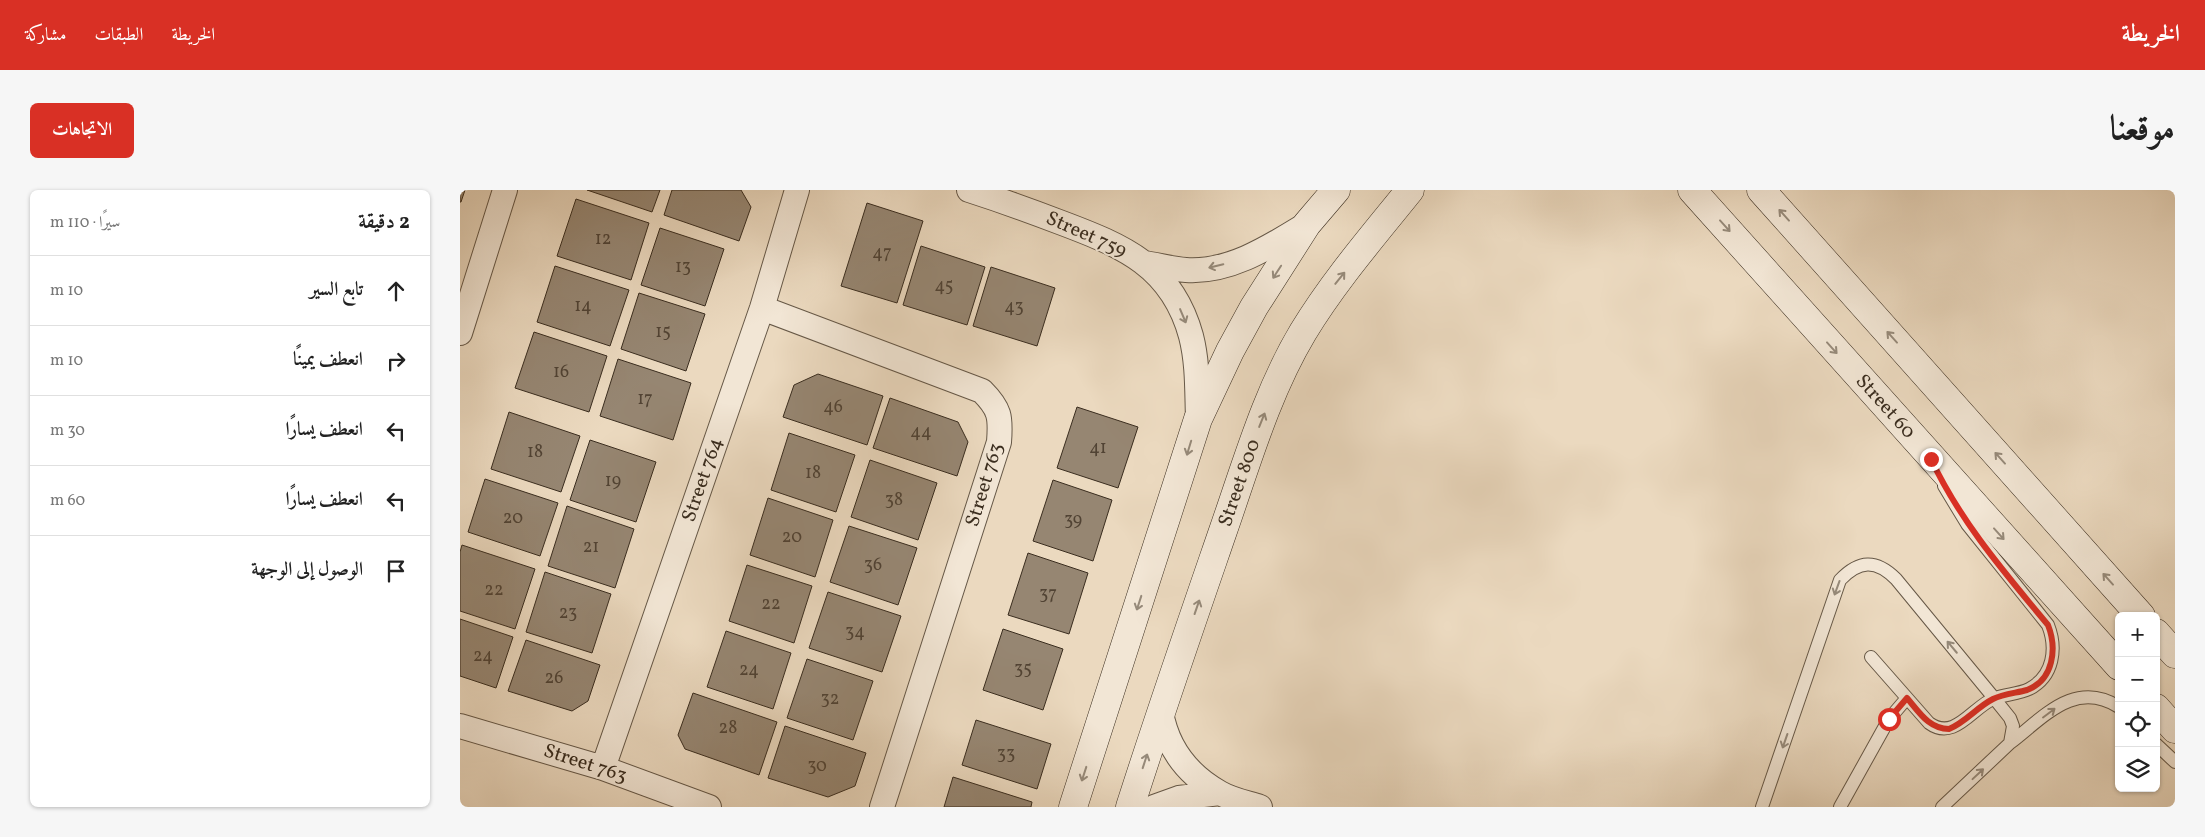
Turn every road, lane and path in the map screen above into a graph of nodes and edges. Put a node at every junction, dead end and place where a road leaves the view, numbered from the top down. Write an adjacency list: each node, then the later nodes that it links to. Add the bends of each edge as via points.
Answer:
1 (505, 190): 11 (street)
2 (797, 190): 10 (street, Street 764)
3 (969, 190): 9 (street, Street 759, via 1113,242)
4 (1336, 190): 8 (street)
5 (1410, 190): 22 (street, Street 800, one-way to 5, via 1262,421 1285,366 1332,288)
6 (1692, 190): 13 (street, Street 60, one-way to 13)
7 (1761, 190): 14 (street, one-way to 7)
8 (1307, 224): 9 (street, Street 759, one-way to 9, via 1261,252 1225,264 1187,270); 12 (street, one-way to 12, via 1254,307)
9 (1144, 263): 12 (street, Street 759, one-way to 12, via 1168,287 1190,335 1196,363)
10 (762, 308): 29 (street, Street 764); 32 (street, Street 763, via 982,391 996,405 1001,423 999,442)
11 (460, 333)
12 (1198, 419): 33 (street, one-way to 33)
13 (1931, 459): 18 (street, Street 60, one-way to 18); 20 (lane, via 1967,524 2048,625 2053,639 2050,668 2041,680 2029,689)
14 (2137, 612)
15 (2160, 637): 16 (street)
16 (2175, 654)
17 (1870, 657): 19 (lane)
18 (2115, 662)
19 (1907, 698): 20 (lane, via 1929,723 1942,729 1956,726); 38 (lane, via 1889,719)
20 (1994, 698): 26 (lane, via 2013,726); 37 (lane, one-way to 37, via 1886,570 1874,565 1861,565 1849,570 1840,580)
21 (2115, 704): 26 (lane, one-way to 21, via 2067,700 2094,696)
22 (1161, 712): 30 (street, via 1171,747 1186,767); 34 (street, Street 800, one-way to 22)
23 (2160, 712): 25 (street)
24 (460, 726): 29 (street, Street 763)
25 (2175, 728)
26 (2010, 743): 39 (lane, one-way to 26)
27 (2159, 747): 28 (lane)
28 (2175, 762)
29 (604, 768): 31 (street, Street 763)
30 (1220, 793): 35 (street, via 1179,798); 36 (street)
31 (709, 807)
32 (882, 807)
33 (1073, 807)
34 (1130, 807)
35 (1154, 807)
36 (1260, 807)
37 (1762, 807)
38 (1840, 807)
39 (1942, 807)

